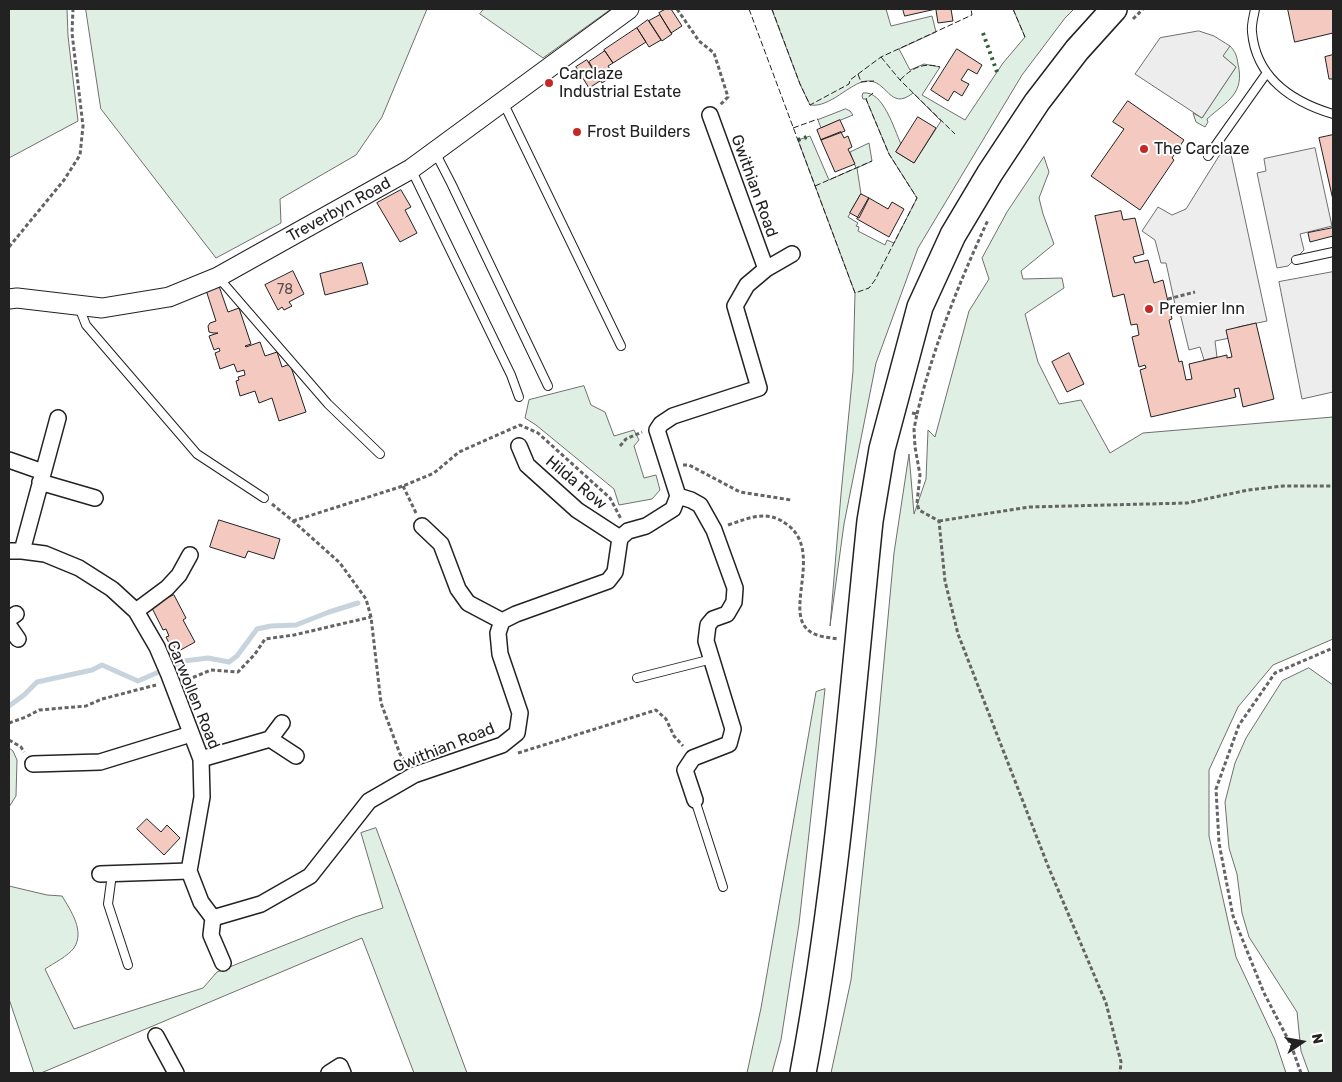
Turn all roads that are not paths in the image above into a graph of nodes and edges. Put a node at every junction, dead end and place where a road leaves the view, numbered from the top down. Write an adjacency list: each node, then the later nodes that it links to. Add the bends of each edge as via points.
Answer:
1 (629, 9): 5 (street, Treverbyn Road)
2 (1255, 9): 4 (lane, via 1252,31 1257,55)
3 (1121, 17): 56 (highway, via 1077,50 1037,102 953,235 920,307 882,449 870,521 844,791)
4 (1266, 74): 6 (lane, via 1290,95); 9 (lane)
5 (503, 102): 8 (street, Treverbyn Road); 18 (lane)
6 (1333, 114)
7 (710, 115): 14 (street, Gwithian Road)
8 (435, 152): 10 (street, Treverbyn Road); 19 (lane)
9 (1208, 156)
10 (411, 169): 15 (street, Treverbyn Road); 20 (lane)
11 (1333, 252): 13 (lane)
12 (792, 254): 14 (street, Gwithian Road)
13 (1296, 260)
14 (766, 269): 26 (street, Gwithian Road, via 747,285 735,306 759,388 673,416 657,430)
15 (218, 277): 17 (street, Treverbyn Road, via 170,298 102,308); 23 (lane, via 328,404)
16 (9, 299): 17 (street, Treverbyn Road)
17 (78, 305): 28 (lane, via 86,325 197,454)
18 (621, 346)
19 (548, 386)
20 (519, 397)
21 (58, 418): 25 (street)
22 (519, 446): 30 (street, Hilda Row, via 527,465 576,510)
23 (380, 454)
24 (9, 460): 25 (street)
25 (42, 477): 27 (street); 31 (street)
26 (678, 496): 30 (street, via 673,509); 37 (street, via 700,505 714,530 735,588 734,602 727,614 713,619 708,625 706,641)
27 (95, 498)
28 (264, 498)
29 (422, 526): 35 (street, via 441,544 458,589 468,603)
30 (620, 538): 35 (street, via 615,572 608,581)
31 (15, 551): 33 (street, Carwollen Road, via 45,554 79,568 112,589)
32 (190, 555): 33 (street, via 179,576)
33 (136, 611): 40 (street, Carwollen Road, via 168,673)
34 (11, 620): 36 (street)
35 (502, 621): 49 (street, Gwithian Road, via 498,633 500,654 520,713 517,733 502,746 414,775 369,801 310,876 261,904)
36 (18, 640)
37 (712, 659): 38 (lane); 45 (street, via 733,729 729,744 693,758 685,770)
38 (637, 678)
39 (282, 722): 41 (street)
40 (191, 734): 43 (street, Carwollen Road); 44 (street, via 100,762)
41 (270, 739): 42 (street); 43 (street)
42 (296, 756)
43 (201, 759): 46 (street, Carwollen Road, via 202,797)
44 (33, 764)
45 (695, 800): 48 (lane)
46 (189, 871): 47 (street); 49 (street, via 201,902)
47 (106, 874): 51 (lane, via 108,904)
48 (723, 887)
49 (213, 918): 50 (street, via 211,935)
50 (223, 963)
51 (128, 965)
52 (156, 1036): 53 (street)
53 (176, 1073)
54 (329, 1073): 55 (street, via 340,1066)
55 (343, 1073)
56 (803, 1073)

